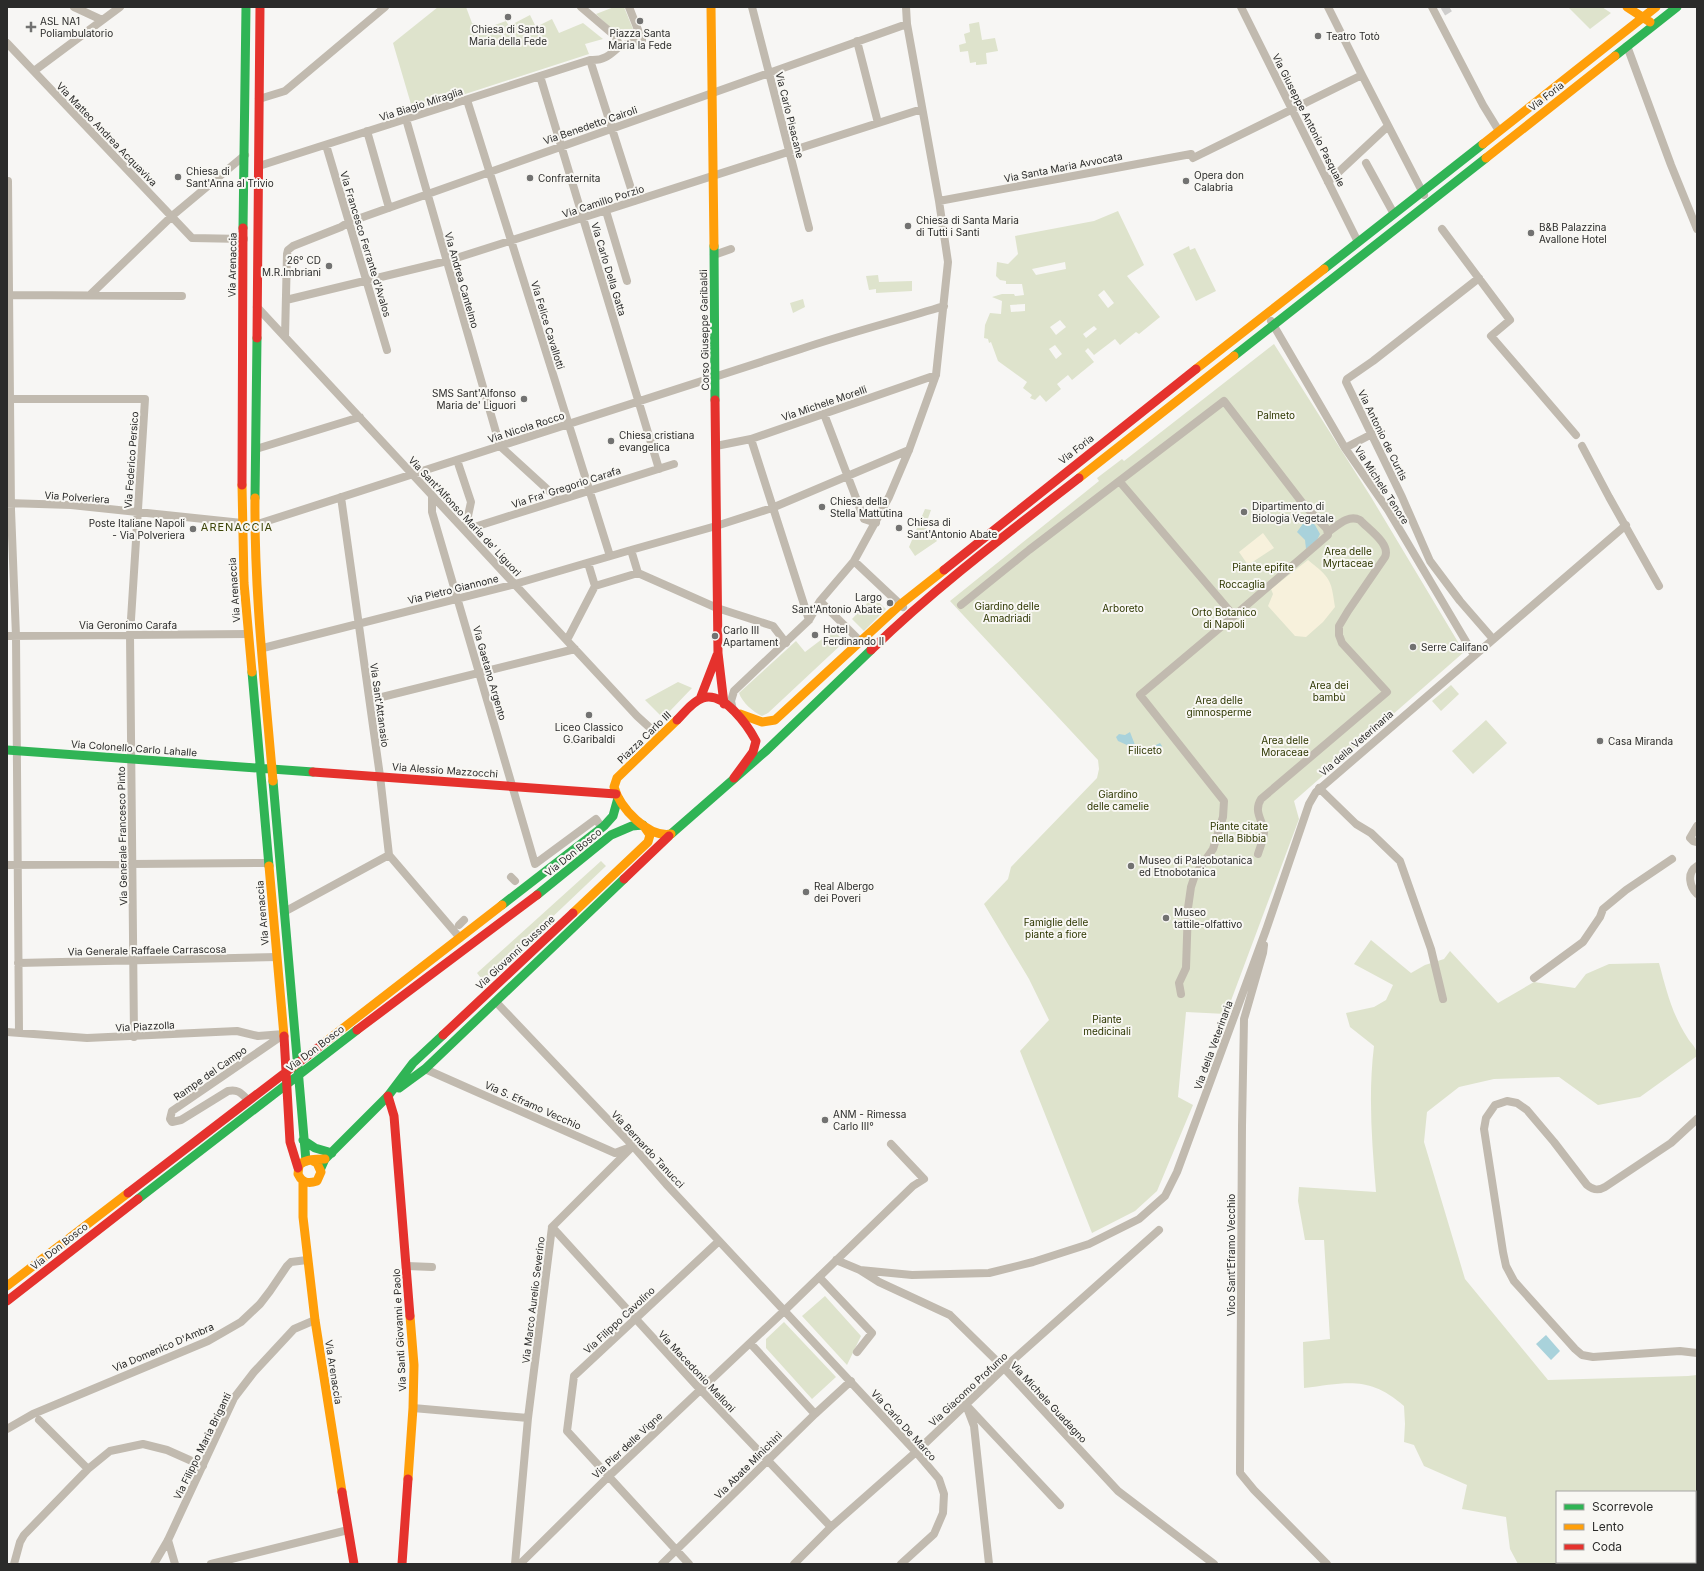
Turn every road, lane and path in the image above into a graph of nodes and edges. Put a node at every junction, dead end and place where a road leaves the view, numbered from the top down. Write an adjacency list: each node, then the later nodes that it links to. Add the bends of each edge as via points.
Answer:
1 (74, 7): 19 (street)
2 (120, 7): 19 (street)
3 (246, 7): 45 (main road, Via Arenaccia)
4 (260, 7): 32 (main road)
5 (385, 7): 32 (street, via 285,91)
6 (593, 7): 17 (street)
7 (629, 7): 24 (street, via 642,40)
8 (711, 7): 31 (main road, Corso Giuseppe Garibaldi)
9 (752, 7): 28 (street, Via Carlo Pisacane)
10 (906, 7): 20 (street)
11 (1241, 7): 35 (street, Via Giuseppe Antonio Pasquale)
12 (1328, 7): 30 (street)
13 (1432, 7): 41 (street, via 1440,14 1483,105)
14 (1627, 7): 18 (main road)
15 (1656, 7): 18 (main road, Via Foria)
16 (1677, 7): 21 (main road, Via Foria)
17 (582, 9): 24 (street, via 615,36)
18 (1642, 17): 21 (main road); 41 (main road, Via Foria)
19 (102, 20): 27 (street)
20 (907, 24): 22 (street, Via Benedetto Cairoli); 34 (street)
21 (1654, 25): 25 (main road, Via Foria)
22 (857, 41): 28 (street, Via Benedetto Cairoli); 37 (street)
23 (7, 43): 27 (street, Via Matteo Andrea Acquaviva)
24 (620, 46): 26 (street, Via Biagio Miraglia, via 599,61)
25 (1627, 46): 56 (main road, Via Foria); 65 (street)
26 (590, 60): 29 (street, Via Biagio Miraglia); 39 (street)
27 (34, 71): 60 (street, Via Matteo Andrea Acquaviva)
28 (769, 72): 31 (street, Via Benedetto Cairoli); 44 (street, Via Carlo Pisacane)
29 (540, 76): 33 (street, Via Biagio Miraglia); 43 (street, Via Carlo Della Gatta)
30 (1362, 76): 35 (street, Via Santa Maria Avvocata); 38 (street)
31 (712, 93): 39 (street, Via Benedetto Cairoli); 49 (main road, Corso Giuseppe Garibaldi)
32 (259, 99): 47 (main road)
33 (467, 100): 36 (street, Via Biagio Miraglia); 48 (street, Via Felice Cavallotti)
34 (922, 109): 37 (street, Via Camillo Porzio); 55 (street)
35 (1292, 109): 51 (street, Via Giuseppe Antonio Pasquale); 55 (street, Via Santa Maria Avvocata, via 1192,156)
36 (406, 119): 40 (street, Via Biagio Miraglia); 53 (street, Via Andrea Cantelmo)
37 (878, 123): 44 (street, Via Camillo Porzio)
38 (1388, 126): 51 (street); 52 (street)
39 (612, 128): 43 (street, Via Benedetto Cairoli); 54 (street)
40 (367, 131): 42 (street, Via Biagio Miraglia); 57 (street)
41 (1499, 131): 52 (main road, Via Foria)
42 (326, 144): 47 (street, Via Biagio Miraglia); 62 (street, Via Francesco Ferrante d'Avalos)
43 (561, 146): 48 (street, Via Benedetto Cairoli); 61 (street, Via Carlo Della Gatta)
44 (789, 151): 49 (street, Via Camillo Porzio); 63 (street, Via Carlo Pisacane)
45 (245, 155): 60 (street); 66 (main road, Via Arenaccia)
46 (1366, 163): 59 (street)
47 (259, 166): 80 (main road)
48 (489, 172): 53 (street, Via Benedetto Cairoli); 67 (street, Via Felice Cavallotti)
49 (713, 176): 54 (street, Via Camillo Porzio); 70 (main road, Corso Giuseppe Garibaldi)
50 (8, 181): 76 (street)
51 (1328, 182): 68 (street, Via Giuseppe Antonio Pasquale)
52 (1422, 192): 56 (street); 59 (main road, Via Foria)
53 (428, 194): 57 (street, Via Benedetto Cairoli); 71 (street, Via Andrea Cantelmo)
54 (635, 201): 58 (street, Via Camillo Porzio)
55 (938, 201): 79 (street, via 948,262)
56 (1429, 203): 84 (main road, Via Foria)
57 (389, 208): 62 (street, Via Benedetto Cairoli)
58 (606, 211): 61 (street, Via Camillo Porzio); 74 (street)
59 (1394, 214): 68 (main road, Via Foria)
60 (172, 216): 66 (street, Via Matteo Andrea Acquaviva, via 192,238); 75 (street)
61 (583, 218): 67 (street, Via Camillo Porzio); 90 (street, Via Carlo Della Gatta)
62 (349, 222): 73 (street, Via Francesco Ferrante d'Avalos); 78 (street, Via Benedetto Cairoli, via 288,250)
63 (809, 228)
64 (1442, 229): 72 (street)
65 (1697, 229)
66 (244, 239): 117 (main road, Via Arenaccia)
67 (511, 241): 71 (street, Via Camillo Porzio); 93 (street, Via Felice Cavallotti)
68 (1358, 242): 81 (main road, Via Foria)
69 (731, 249): 70 (street)
70 (714, 255): 88 (main road, Corso Giuseppe Garibaldi)
71 (447, 261): 73 (street, Via Camillo Porzio); 97 (street, Via Andrea Cantelmo)
72 (1480, 278): 94 (street, Via Antonio de Curtis, via 1347,379 1346,382); 95 (street, via 1510,320 1491,336)
73 (366, 281): 78 (street, Via Camillo Porzio); 86 (street, Via Francesco Ferrante d'Avalos)
74 (627, 281)
75 (91, 294): 76 (street); 77 (street)
76 (8, 295): 89 (street)
77 (180, 296)
78 (286, 300): 82 (street)
79 (944, 306): 87 (street); 88 (street, Via Nicola Rocco, via 802,348)
80 (257, 308): 83 (street, Via Sant'Alfonso Maria de' Liguori); 101 (main road)
81 (1268, 314): 84 (street); 135 (main road, Via Foria)
82 (286, 318): 83 (street); 85 (street)
83 (272, 323): 85 (street, Via Sant'Alfonso Maria de' Liguori)
84 (1273, 326): 100 (street, Via Michele Tenore); 138 (main road, Via Foria, via 1052,497)
85 (285, 337): 92 (street, Via Sant'Alfonso Maria de' Liguori)
86 (387, 350)
87 (936, 375): 91 (street, Via Michele Morelli); 102 (street)
88 (715, 378): 90 (street, Via Nicola Rocco); 98 (main road, Corso Giuseppe Garibaldi)
89 (9, 399): 113 (street); 115 (street, Via Federico Persico, via 145,400)
90 (639, 400): 93 (street, Via Nicola Rocco); 105 (street, Via Carlo Della Gatta)
91 (824, 414): 96 (street, Via Michele Morelli); 107 (street)
92 (360, 418): 101 (street); 106 (street, Via Sant'Alfonso Maria de' Liguori)
93 (569, 424): 97 (street, Via Nicola Rocco); 109 (street, Via Felice Cavallotti)
94 (1372, 434): 100 (street); 126 (street, Via Antonio de Curtis)
95 (1576, 435)
96 (751, 438): 98 (street, Via Michele Morelli); 114 (street)
97 (500, 446): 103 (street, Via Nicola Rocco); 112 (street)
98 (716, 446): 120 (main road, Corso Giuseppe Garibaldi)
99 (1582, 446): 119 (street)
100 (1345, 448): 128 (street, Via Michele Tenore, via 1388,510)
101 (256, 449): 118 (main road)
102 (909, 450): 107 (street, Via Pietro Giannone); 116 (street)
103 (457, 460): 106 (street, Via Nicola Rocco); 121 (street, via 471,502)
104 (674, 464): 105 (street, Via Fra' Gregorio Carafa)
105 (659, 468): 109 (street, Via Fra' Gregorio Carafa)
106 (413, 474): 110 (street, Via Sant'Alfonso Maria de' Liguori); 111 (street, Via Nicola Rocco)
107 (847, 476): 114 (street, Via Pietro Giannone); 116 (street, via 864,519)
108 (1120, 482): 122 (street, via 1224,401 1304,505); 136 (street); 139 (street)
109 (590, 490): 112 (street, Via Fra' Gregorio Carafa); 124 (street, Via Felice Cavallotti)
110 (432, 495): 121 (street, Via Sant'Alfonso Maria de' Liguori); 133 (street, Via Gaetano Argento, via 432,512)
111 (342, 497): 118 (street, Via Nicola Rocco, via 327,498); 141 (street, Via Sant'Attanasio)
112 (559, 500): 121 (street, Via Fra' Gregorio Carafa)
113 (9, 503): 115 (street, Via Polveriera, via 71,505); 144 (street)
114 (772, 508): 120 (street, Via Pietro Giannone); 140 (street)
115 (138, 512): 117 (street, Via Polveriera); 143 (street, Via Federico Persico)
116 (876, 523): 125 (street)
117 (242, 524): 142 (main road, Via Arenaccia)
118 (255, 525): 149 (main road)
119 (1626, 525): 132 (street); 145 (street, Via della Veterinaria)
120 (716, 526): 123 (street, Via Pietro Giannone); 137 (main road, Corso Giuseppe Garibaldi)
121 (465, 530): 130 (street, Via Sant'Alfonso Maria de' Liguori)
122 (1328, 532): 139 (street, via 1327,538); 174 (street, via 1350,518 1356,518 1384,544 1387,550 1385,557 1339,626 1342,644 1387,692 1260,799 1258,817 1264,832)
123 (631, 550): 124 (street, Via Pietro Giannone); 129 (street)
124 (610, 556): 127 (street, Via Pietro Giannone)
125 (854, 561): 134 (street); 135 (street)
126 (1430, 561): 128 (street); 145 (street, Via Antonio de Curtis)
127 (588, 563): 130 (street, Via Pietro Giannone); 131 (street)
128 (1421, 567): 152 (street, Via Michele Tenore)
129 (638, 573): 131 (street); 137 (street)
130 (515, 584): 133 (street, Via Pietro Giannone); 146 (street, Via Sant'Alfonso Maria de' Liguori)
131 (595, 586): 146 (street)
132 (1659, 586)
133 (458, 599): 141 (street, Via Pietro Giannone); 153 (street, Via Gaetano Argento)
134 (820, 601): 140 (street); 147 (street)
135 (901, 604): 138 (street); 147 (main road, Via Foria)
136 (960, 606)
137 (717, 608): 148 (street, via 773,626); 151 (main road, Corso Giuseppe Garibaldi)
138 (909, 614): 165 (main road, Via Foria, via 767,750)
139 (1234, 616): 191 (street, via 1140,695 1224,801 1224,817 1213,850 1195,875 1191,887 1186,968 1179,983)
140 (809, 620): 148 (street)
141 (359, 624): 149 (street, Via Pietro Giannone); 155 (street, Via Sant'Attanasio)
142 (248, 634): 143 (street, Via Geronimo Carafa); 162 (main road, Via Arenaccia)
143 (130, 635): 144 (street, Via Geronimo Carafa); 161 (street, Via Generale Francesco Pinto)
144 (11, 636): 160 (street)
145 (1493, 639): 152 (street, Via della Veterinaria)
146 (567, 640): 150 (street, Via Sant'Alfonso Maria de' Liguori)
147 (861, 642): 157 (main road, via 770,723)
148 (786, 643): 157 (street, via 734,691 731,701)
149 (263, 648): 163 (main road)
150 (575, 649): 153 (street); 158 (street, Via Sant'Alfonso Maria de' Liguori)
151 (718, 653): 154 (main road, Corso Giuseppe Garibaldi); 156 (main road, Corso Giuseppe Garibaldi)
152 (1474, 655): 167 (street, Via della Veterinaria)
153 (479, 673): 155 (street); 166 (street, Via Gaetano Argento)
154 (700, 699): 156 (main road, via 707,696); 158 (main road, Piazza Carlo III)
155 (370, 700): 164 (street, Via Sant'Attanasio)
156 (724, 704): 157 (main road)
157 (735, 713): 165 (main road, via 746,723 756,741 753,752)
158 (660, 737): 168 (main road, Piazza Carlo III, via 617,778 614,785)
159 (7, 750): 160 (main road, Via Colonello Carlo Lahalle)
160 (17, 751): 161 (main road, Via Colonello Carlo Lahalle); 180 (street)
161 (131, 758): 162 (main road, Via Colonello Carlo Lahalle); 178 (street, Via Generale Francesco Pinto)
162 (260, 767): 163 (main road, Via Colonello Carlo Lahalle); 177 (main road, Via Arenaccia)
163 (272, 768): 164 (main road, Via Alessio Mazzocchi); 183 (main road)
164 (380, 776): 166 (main road, Via Alessio Mazzocchi); 175 (street, Via Sant'Attanasio)
165 (734, 778): 172 (main road)
166 (512, 786): 168 (main road, Via Alessio Mazzocchi); 170 (street, Via Gaetano Argento, via 535,864 596,819)
167 (1319, 788): 185 (street, Via della Veterinaria, via 1309,804); 192 (street, via 1400,861 1431,951)
168 (617, 796): 169 (main road, via 623,806); 170 (main road, Via Don Bosco, via 612,819)
169 (643, 825): 172 (main road, via 662,836); 190 (main road, Via Giovanni Gussone, via 650,835 648,842); 198 (main road, Via Don Bosco, via 632,826 611,835 516,912)
170 (602, 828): 184 (main road, Via Don Bosco)
171 (1696, 829): 173 (street, via 1690,838)
172 (669, 836): 193 (main road, Via Giovanni Gussone)
173 (1697, 842)
174 (1258, 854)
175 (390, 855): 183 (street); 184 (street)
176 (1672, 859): 189 (street, via 1603,908 1583,942)
177 (268, 863): 178 (street); 186 (main road, Via Arenaccia)
178 (132, 864): 180 (street); 187 (street, Via Generale Francesco Pinto)
179 (7, 865): 180 (street)
180 (18, 865): 188 (street)
181 (1697, 866): 182 (street, via 1692,871 1690,880)
182 (1697, 894)
183 (284, 912): 204 (main road)
184 (461, 928): 198 (main road, Via Don Bosco)
185 (1266, 930): 219 (street, Via della Veterinaria, via 1177,1172 1165,1196 1139,1219 1089,1244 989,1273 912,1276); 262 (street, Vico Sant'Eframo Vecchio, via 1263,953 1244,1019 1240,1473)
186 (277, 957): 187 (street, Via Generale Raffaele Carrascosa); 196 (main road, Via Arenaccia)
187 (133, 961): 188 (street, Via Generale Raffaele Carrascosa); 197 (street, Via Generale Francesco Pinto)
188 (18, 964): 195 (street)
189 (1534, 978)
190 (487, 993): 193 (main road); 200 (main road, Via Giovanni Gussone, via 413,1063)
191 (1180, 994)
192 (1443, 1000)
193 (496, 1002): 199 (main road, Via Giovanni Gussone); 206 (street, Via Bernardo Tanucci)
194 (7, 1032): 195 (street, Via Piazzolla)
195 (19, 1033): 197 (street, Via Piazzolla, via 68,1038)
196 (284, 1034): 197 (street, Via Piazzolla, via 258,1036 237,1031); 201 (street, Rampe del Campo, via 172,1111 170,1119 172,1122 181,1120 228,1091 242,1093); 209 (main road, Via Arenaccia, via 290,1142)
197 (134, 1037)
198 (323, 1050): 201 (main road, Via Don Bosco); 202 (main road, Via Don Bosco)
199 (425, 1069): 200 (main road, Via Giovanni Gussone); 206 (street, Via S. Eframo Vecchio, via 615,1153)
200 (388, 1096): 207 (main road, Via Giovanni Gussone); 217 (main road, Via Santi Giovanni e Paolo, via 394,1116)
201 (248, 1100): 202 (main road); 221 (main road, Via Don Bosco)
202 (254, 1108): 222 (main road, Via Don Bosco)
203 (1697, 1118): 228 (street, via 1671,1143 1597,1190 1591,1188 1546,1131 1513,1101 1498,1103 1491,1109 1485,1120 1484,1129 1506,1266 1511,1277 1575,1349 1582,1355 1597,1357 1680,1351)
204 (303, 1140): 207 (main road); 208 (main road)
205 (891, 1144): 216 (street, via 924,1179 913,1186)
206 (632, 1146): 212 (street, Via Marco Aurelio Severino); 214 (street, Via Bernardo Tanucci)
207 (329, 1156): 208 (main road); 210 (main road, Via Giovanni Gussone)
208 (308, 1161): 209 (main road); 210 (main road, via 317,1163)
209 (298, 1168): 211 (main road, via 299,1177)
210 (321, 1168): 211 (main road, via 317,1181 310,1184)
211 (303, 1182): 215 (main road, Via Arenaccia)
212 (552, 1227): 224 (street, Via Macedonio Melloni); 235 (street, Via Marco Aurelio Severino)
213 (1159, 1230): 229 (street, Via Giacomo Profumo)
214 (719, 1241): 223 (street, Via Bernardo Tanucci); 224 (street, Via Filippo Cavolino)
215 (307, 1260): 225 (main road, Via Arenaccia); 237 (street, Via Domenico D'Ambra, via 292,1262 287,1266 260,1304 241,1322 208,1341 33,1414)
216 (836, 1260): 219 (street); 220 (street)
217 (407, 1266): 218 (street); 233 (main road, Via Santi Giovanni e Paolo, via 414,1365)
218 (432, 1267)
219 (860, 1270): 229 (street, Via Michele Guadagno, via 879,1282 950,1315)
220 (819, 1276): 223 (street, Via Pier delle Vigne); 227 (street, via 872,1333)
221 (7, 1286)
222 (7, 1301)
223 (784, 1311): 226 (street, Via Pier delle Vigne); 230 (street, Via Carlo De Marco)
224 (634, 1319): 231 (street, Via Macedonio Melloni); 242 (street, Via Filippo Cavolino, via 574,1376 567,1431)
225 (315, 1320): 240 (street, Via Filippo Maria Briganti, via 294,1329 254,1372 234,1398); 245 (main road, Via Arenaccia)
226 (750, 1343): 231 (street, Via Pier delle Vigne); 234 (street)
227 (857, 1352)
228 (1697, 1353)
229 (1004, 1368): 232 (street, Via Giacomo Profumo); 261 (street, Via Michele Guadagno, via 1118,1491)
230 (850, 1381): 234 (street, Via Abate Minichini); 238 (street, Via Carlo De Marco)
231 (701, 1390): 239 (street, Via Macedonio Melloni); 242 (street, Via Pier delle Vigne)
232 (966, 1405): 238 (street, Via Giacomo Profumo); 243 (street); 260 (street, via 974,1426)
233 (413, 1408): 235 (street); 253 (main road, Via Santi Giovanni e Paolo)
234 (815, 1414): 239 (street, Via Abate Minichini)
235 (528, 1418): 254 (street, Via Marco Aurelio Severino)
236 (39, 1420): 241 (street)
237 (7, 1430)
238 (916, 1452): 244 (street, Via Giacomo Profumo); 259 (street, Via Carlo De Marco, via 939,1479 944,1494 943,1513 934,1534)
239 (768, 1460): 244 (street, Via Macedonio Melloni); 247 (street, Via Abate Minichini)
240 (202, 1466): 241 (street, via 167,1450 143,1444 110,1451); 246 (street, Via Filippo Maria Briganti)
241 (88, 1469): 248 (street, via 24,1535)
242 (608, 1477): 247 (street); 255 (street, Via Pier delle Vigne)
243 (1060, 1505)
244 (831, 1527): 258 (street, Via Giacomo Profumo)
245 (348, 1530): 251 (street); 252 (main road, Via Arenaccia)
246 (168, 1540): 249 (street, Via Filippo Maria Briganti); 250 (street)
247 (675, 1551): 256 (street, Via Abate Minichini); 257 (street)
248 (14, 1564)
249 (154, 1564)
250 (175, 1564)
251 (211, 1564)
252 (354, 1564)
253 (402, 1564)
254 (515, 1564)
255 (520, 1564)
256 (662, 1564)
257 (689, 1564)
258 (794, 1564)
259 (901, 1564)
260 (989, 1564)
261 (1214, 1564)
262 (1327, 1564)

